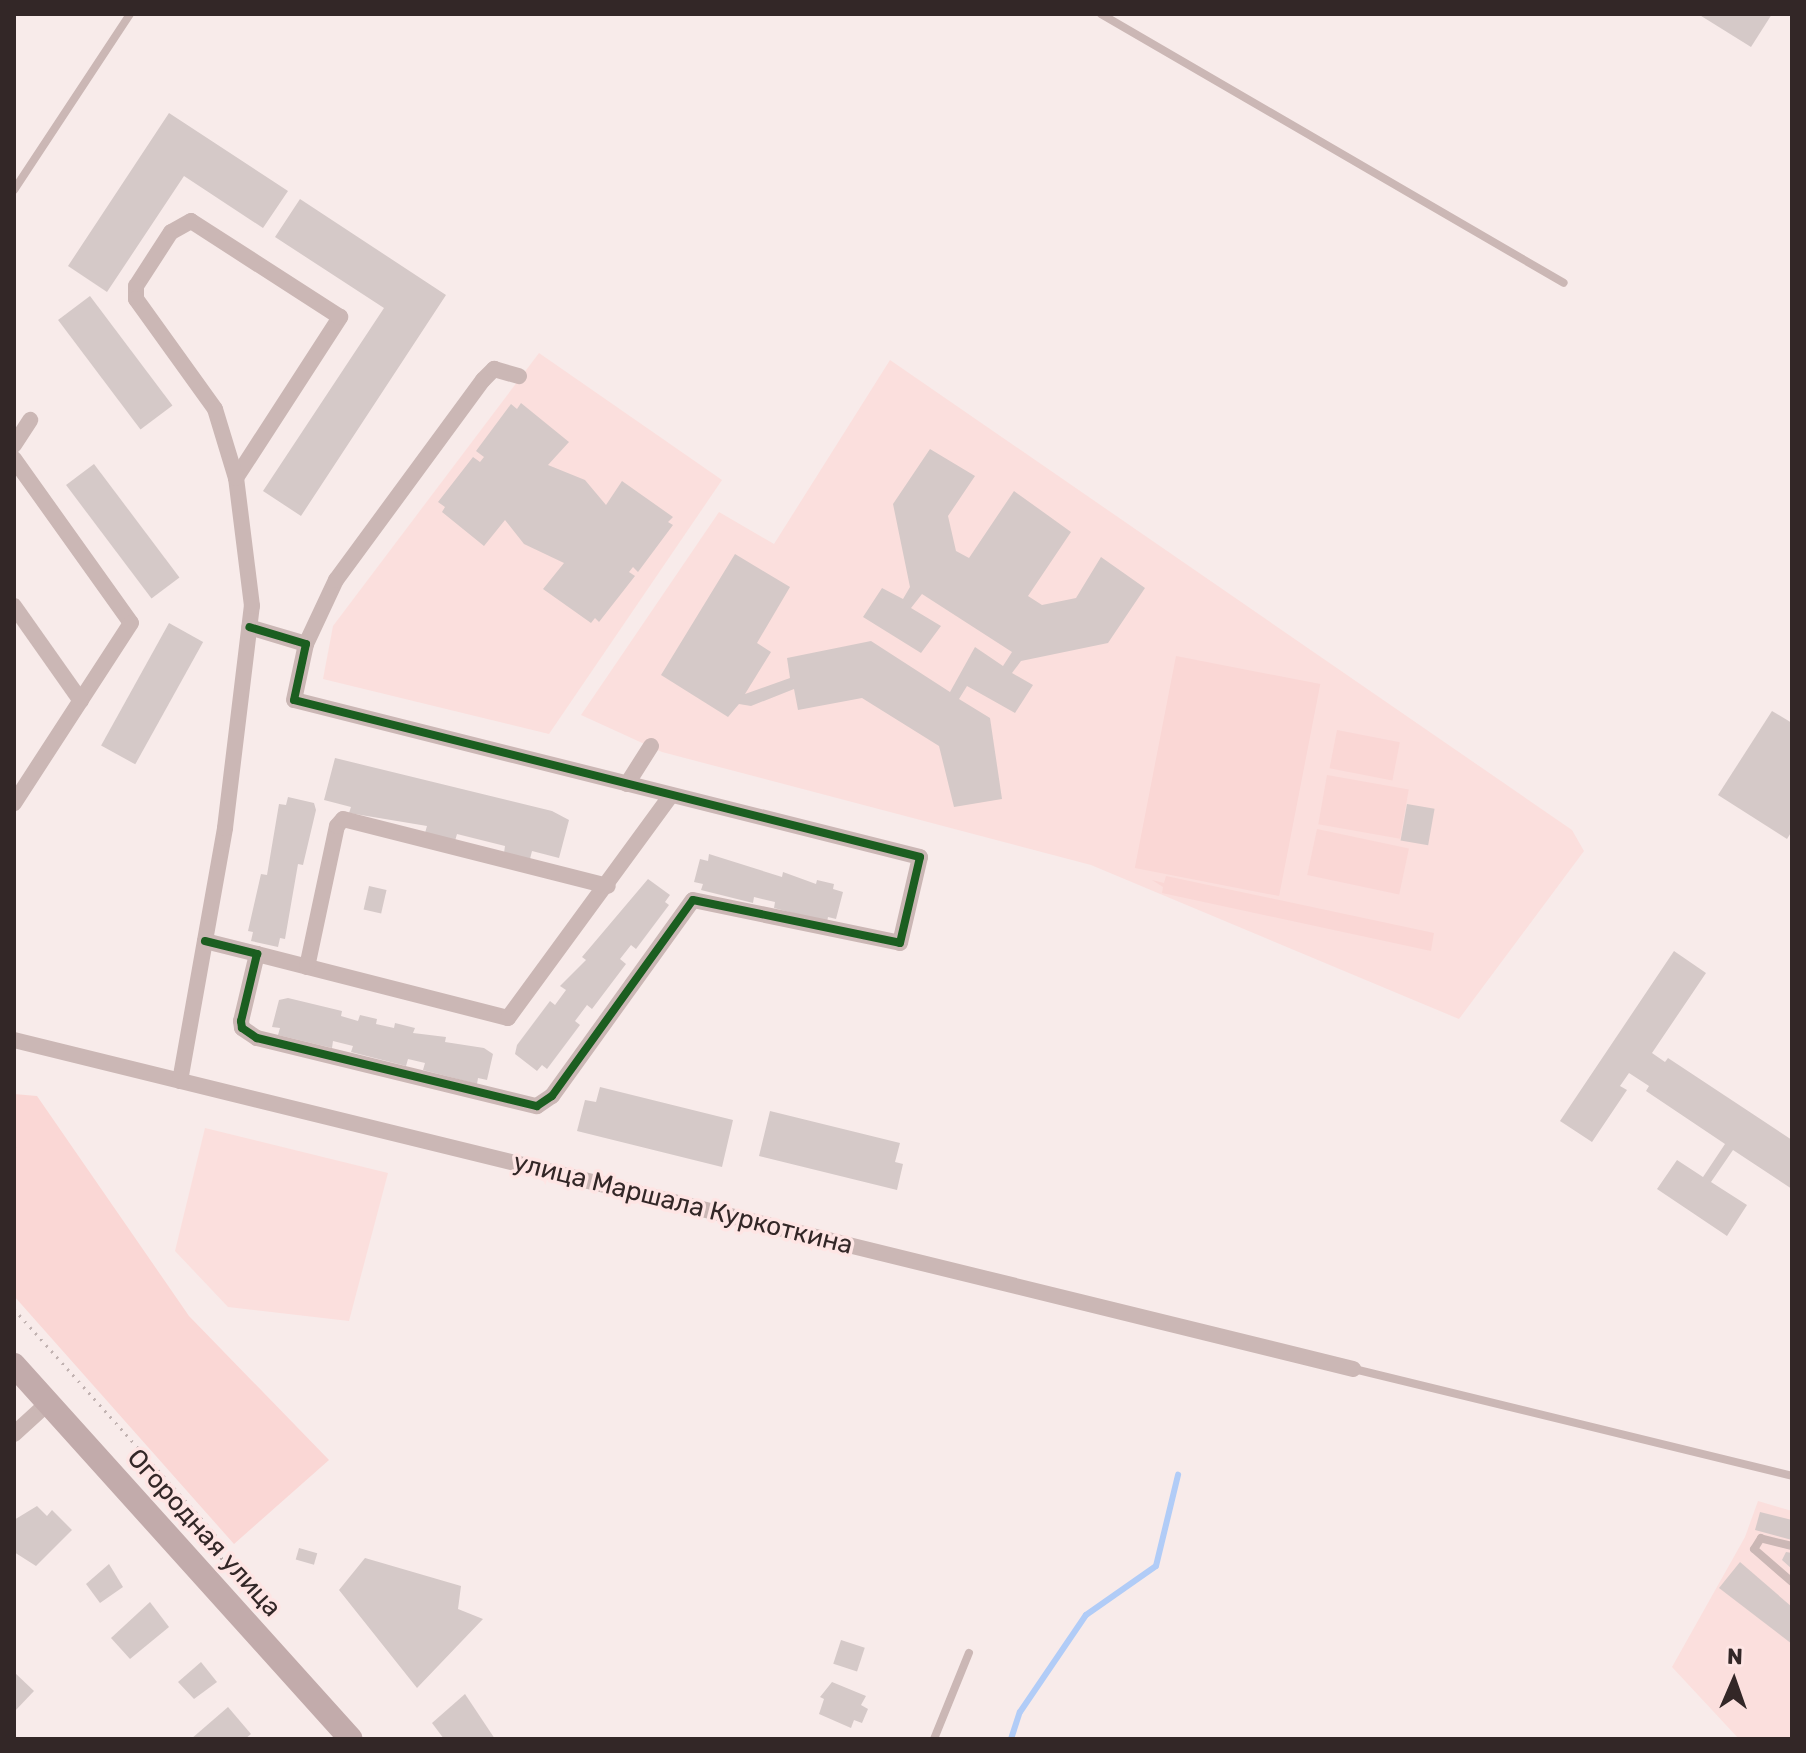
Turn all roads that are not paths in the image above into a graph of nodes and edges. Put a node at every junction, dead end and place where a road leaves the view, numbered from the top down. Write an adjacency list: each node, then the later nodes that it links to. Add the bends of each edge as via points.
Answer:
1 (130, 14): 3 (lane)
2 (1101, 14): 4 (lane)
3 (14, 190)
4 (1564, 283)
5 (519, 376): 12 (street, via 494,369 483,380 336,580)
6 (30, 420): 7 (street)
7 (14, 445)
8 (14, 459): 13 (street, via 131,623)
9 (236, 478): 9 (street, via 340,317 191,221 171,232 136,286 136,299 215,409); 11 (street, via 252,606)
10 (14, 606): 13 (street)
11 (249, 627): 12 (street); 19 (street)
12 (306, 644): 15 (street, via 294,700)
13 (81, 701): 17 (street)
14 (651, 746): 15 (street)
15 (627, 784): 16 (street)
16 (671, 795): 18 (street); 20 (street, via 920,857 900,943 693,900 552,1096 537,1106 257,1038 242,1028 241,1021)
17 (14, 803)
18 (608, 886): 21 (street, via 508,1018); 21 (street, via 343,819 337,826)
19 (205, 941): 20 (street); 23 (street)
20 (257, 954): 21 (street)
21 (307, 967)
22 (14, 1040): 23 (street, улица Маршала Куркоткина)
23 (180, 1081): 25 (street, улица Маршала Куркоткина)
24 (14, 1365): 26 (main road, Огородная улица)
25 (1353, 1369): 28 (lane)
26 (48, 1403): 27 (street); 32 (main road, Огородная улица)
27 (14, 1434)
28 (1792, 1476)
29 (1792, 1546): 30 (lane, via 1761,1538 1754,1549)
30 (1792, 1582)
31 (969, 1653): 33 (lane)
32 (351, 1739)
33 (934, 1739)

